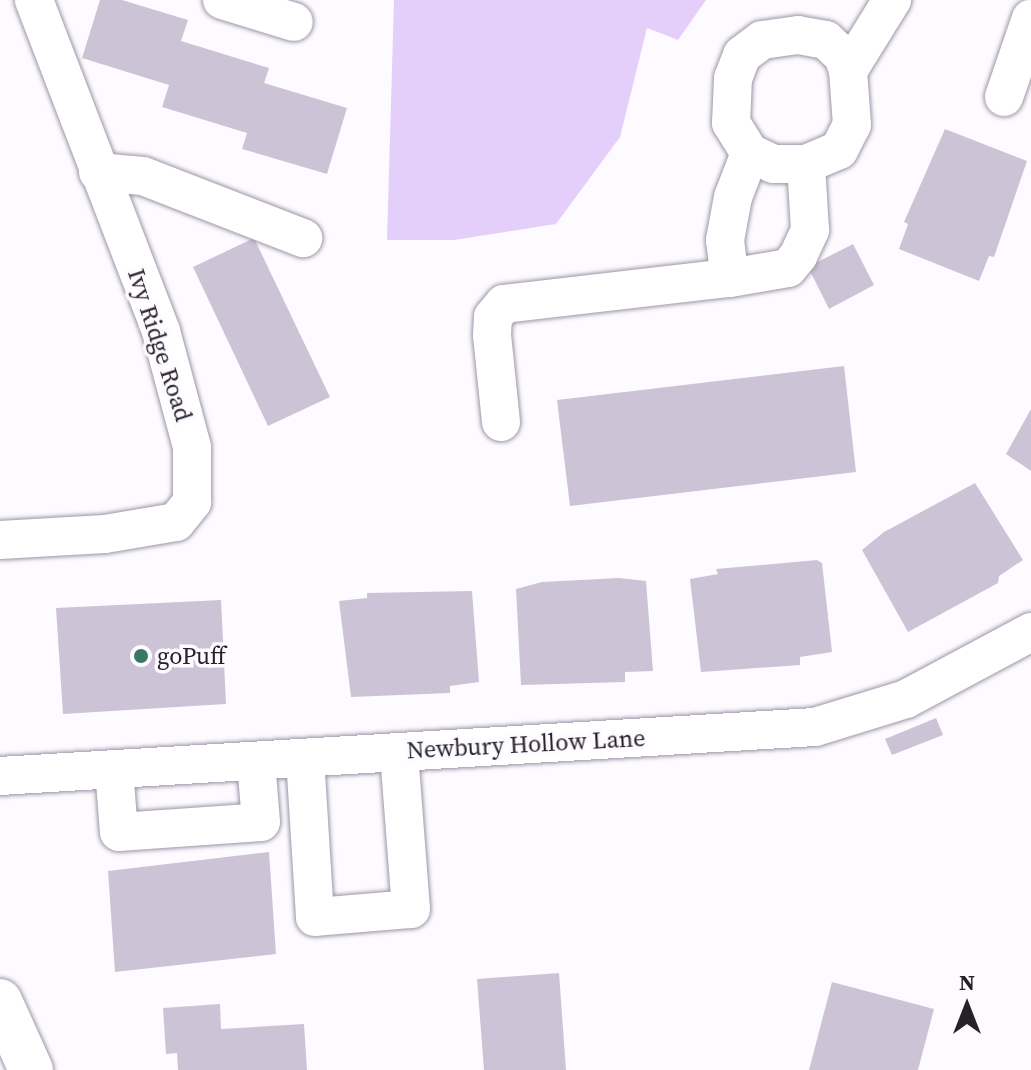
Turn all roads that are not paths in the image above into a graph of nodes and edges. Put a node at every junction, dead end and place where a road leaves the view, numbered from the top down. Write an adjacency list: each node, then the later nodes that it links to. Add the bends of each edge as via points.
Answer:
1 (34, 0): 10 (street, Ivy Ridge Road)
2 (222, 0): 5 (street)
3 (892, 0): 6 (street)
4 (1031, 18): 7 (street)
5 (294, 22)
6 (848, 71): 8 (street, via 843,56 826,40 798,35 762,40 742,55 733,78 731,123); 9 (street, via 852,125 839,150)
7 (1004, 97)
8 (750, 153): 9 (street, via 774,164); 12 (street, via 733,197 725,240)
9 (806, 164): 12 (street, via 810,230 798,256 788,268)
10 (98, 172): 11 (street, via 143,176); 14 (street, Ivy Ridge Road, via 161,331 192,447 192,502 176,522 105,534)
11 (303, 238)
12 (730, 278): 13 (street, via 504,304 493,317 492,335)
13 (501, 422)
14 (0, 540)
15 (1031, 632): 16 (street, Newbury Hollow Lane, via 906,699 815,727)
16 (399, 752): 17 (street, Newbury Hollow Lane); 17 (street, via 411,909 315,917)
17 (305, 758): 18 (street, Newbury Hollow Lane)
18 (256, 761): 19 (street, Newbury Hollow Lane); 19 (street, via 261,822 119,832)
19 (114, 769): 20 (street, Newbury Hollow Lane)
20 (0, 776)
21 (0, 1001): 22 (main road)
22 (31, 1070)

